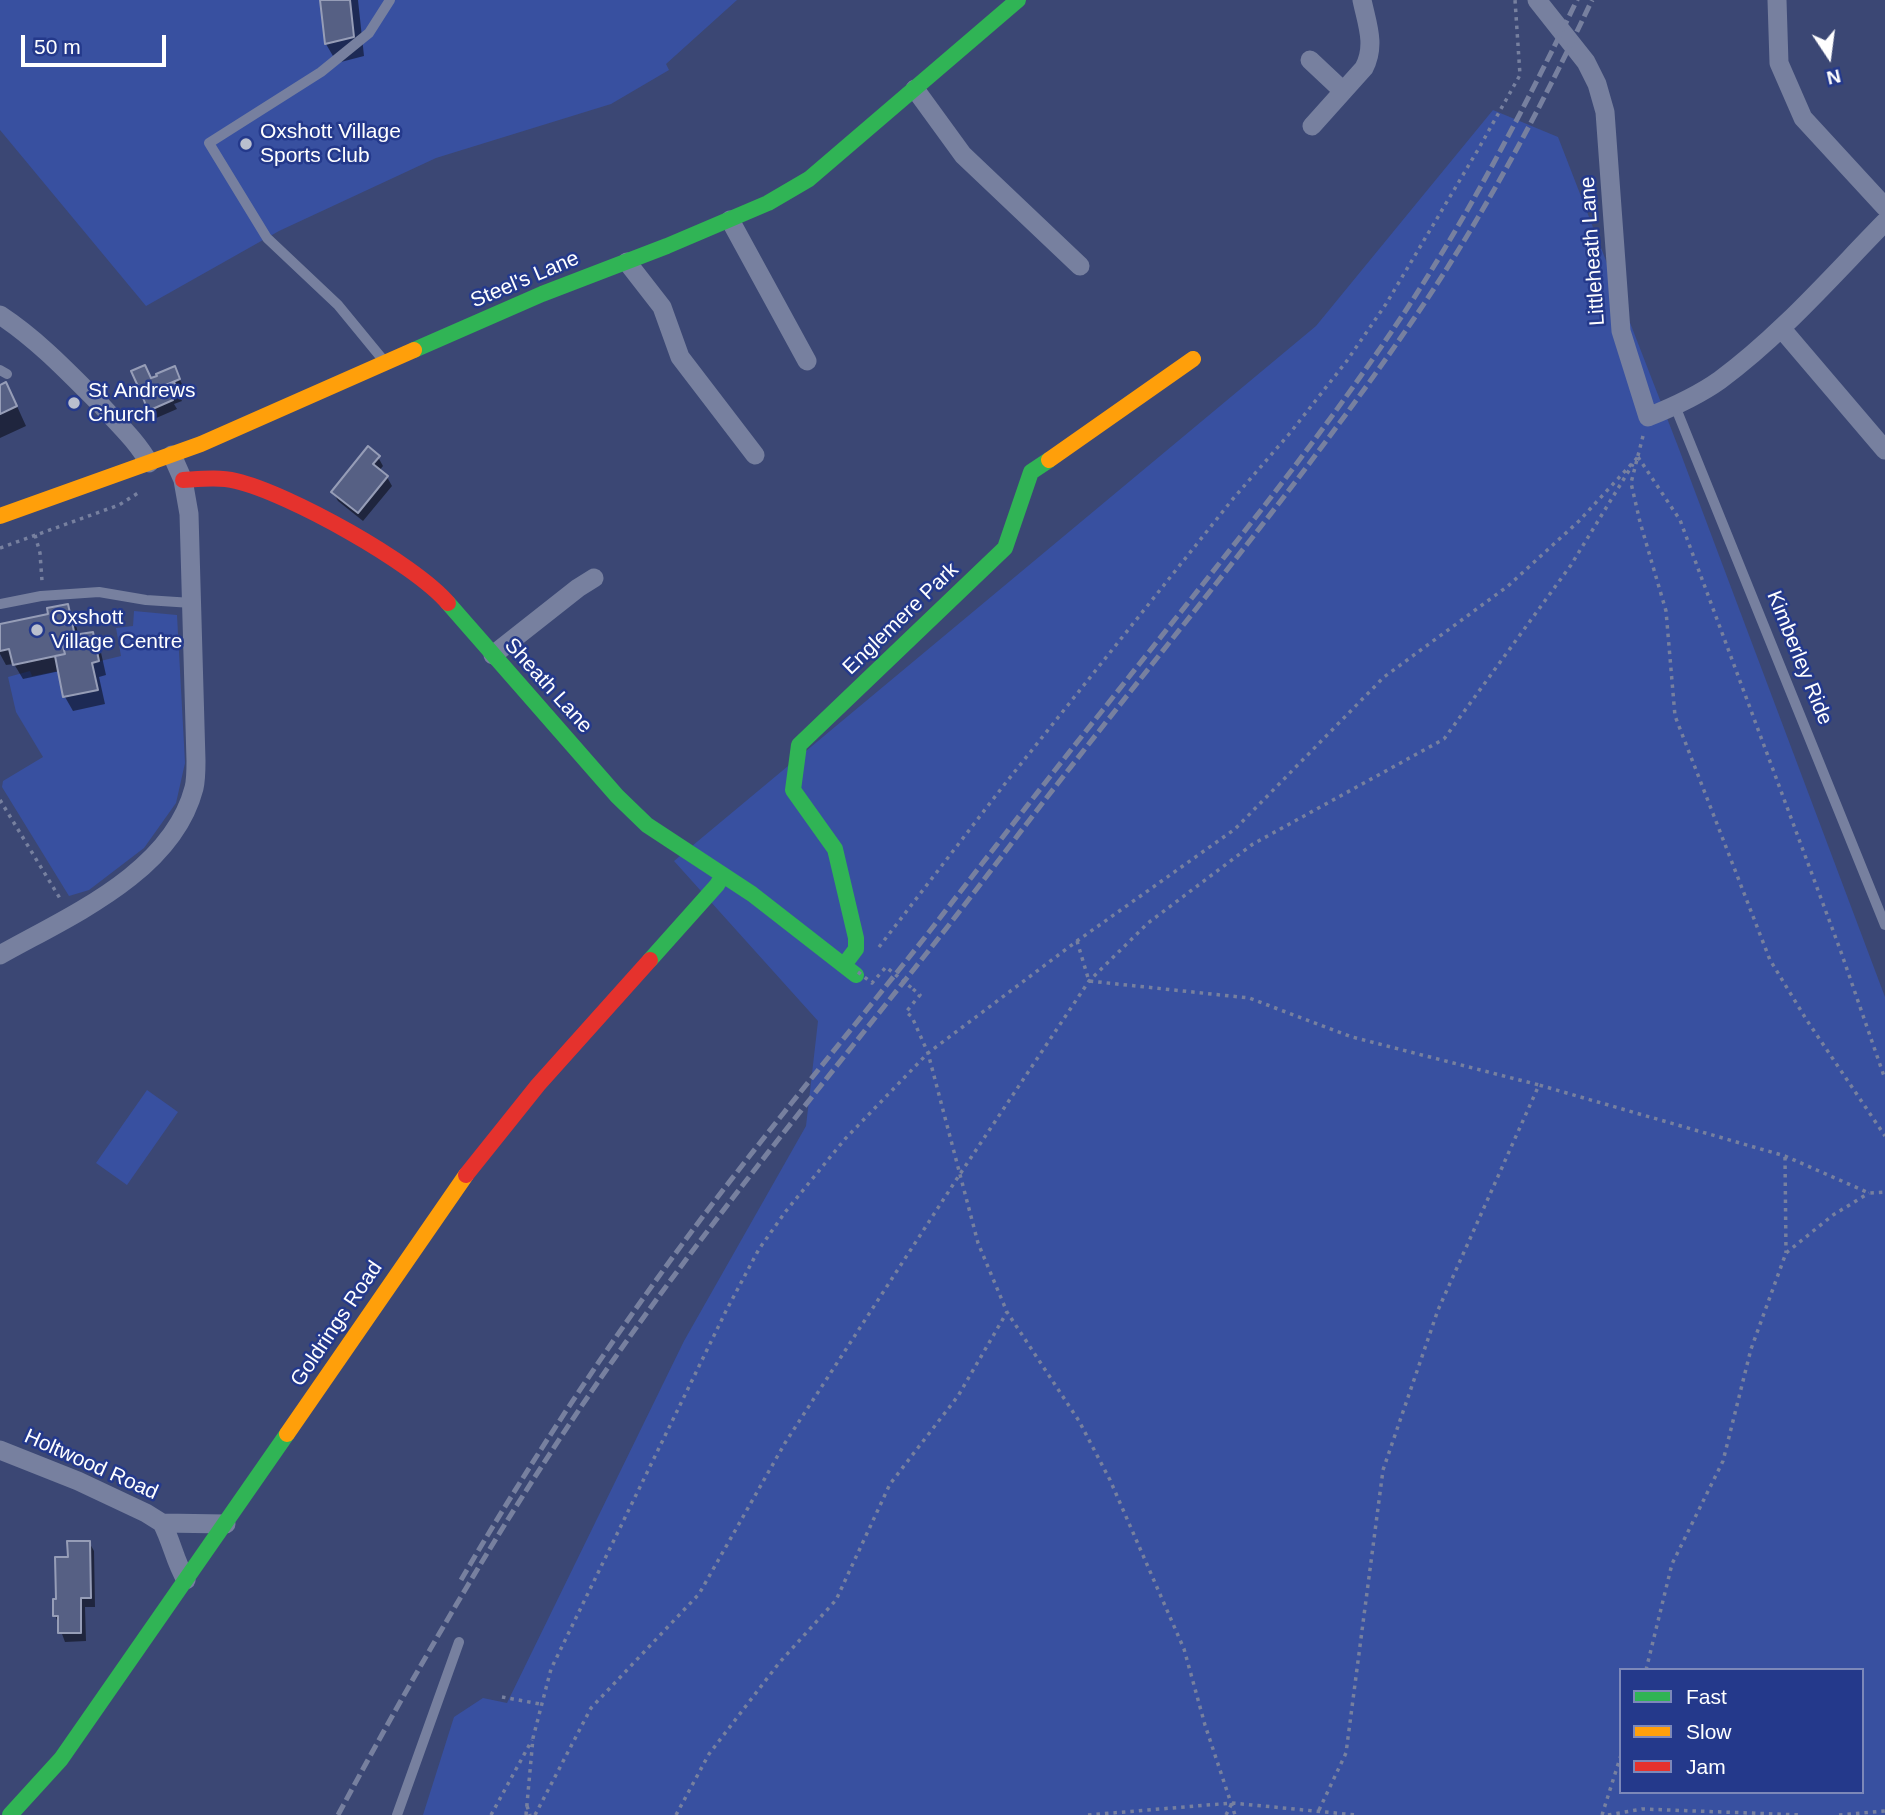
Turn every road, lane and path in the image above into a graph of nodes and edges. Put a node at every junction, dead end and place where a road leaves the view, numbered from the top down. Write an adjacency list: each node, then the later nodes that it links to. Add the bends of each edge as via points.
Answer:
1 (390, 0): 20 (lane, via 369,33 321,72 209,143 268,238 338,305)
2 (1018, 0): 8 (street, Steel's Lane)
3 (1362, 0): 9 (street, via 1372,46 1370,58)
4 (1515, 0): 44 (path, via 1520,75 1386,304 1306,413 1004,785)
5 (1537, 0): 22 (street, Littleheath Lane, via 1586,62 1605,113 1621,331)
6 (1777, 0): 11 (street, via 1779,63 1802,118)
7 (1310, 60): 9 (street)
8 (915, 89): 12 (street, Steel's Lane, via 809,179); 15 (street, via 963,155)
9 (1343, 91): 10 (street)
10 (1312, 126)
11 (1885, 207)
12 (730, 220): 14 (street, Steel's Lane); 19 (street)
13 (1885, 222): 17 (street)
14 (627, 262): 20 (street, Steel's Lane, via 542,294); 25 (street, via 662,307 680,357)
15 (1080, 266)
16 (1, 317): 27 (street, via 74,377)
17 (1781, 328): 21 (street, via 1720,380); 23 (street)
18 (1193, 359): 45 (street, Englemere Park, via 1031,472 1006,548 799,744 793,790 835,849 856,938)
19 (807, 361)
20 (387, 364): 24 (street, Steel's Lane)
21 (1675, 406): 22 (street); 41 (lane, Kimberley Ride)
22 (1648, 417): 26 (path)
23 (1885, 450)
24 (172, 455): 27 (street, Steel's Lane); 28 (street)
25 (755, 455)
26 (1638, 457): 42 (path, via 1579,521 1508,586 1384,677 1235,830); 46 (path, via 1572,565 1444,739 1253,844 1148,923); 48 (path, via 1680,520); 50 (path, via 1632,483 1666,611 1675,716 1770,960)
27 (149, 463): 30 (street, Steel's Lane)
28 (183, 480): 35 (street, via 189,514); 37 (street, Sheath Lane, via 236,481 268,492 341,530 425,581)
29 (140, 492): 31 (path, via 119,505)
30 (0, 516)
31 (35, 535): 32 (path); 34 (path, via 42,587)
32 (0, 548)
33 (594, 578): 37 (street)
34 (54, 595): 35 (lane, via 99,592); 36 (lane)
35 (192, 603): 40 (street, via 196,761 194,787 182,818 139,870)
36 (0, 604)
37 (493, 655): 39 (street, Sheath Lane, via 617,796 648,825)
38 (0, 800): 40 (path)
39 (723, 875): 45 (street, Sheath Lane); 59 (street, Goldrings Road, via 458,1183)
40 (70, 915): 43 (street)
41 (1885, 925)
42 (1077, 941): 46 (path); 47 (path)
43 (0, 955)
44 (872, 956)
45 (856, 969): 47 (path, bridge, via 872,983 886,967 920,995 906,1012)
46 (1089, 981): 49 (path, via 1249,998 1352,1037); 52 (path)
47 (928, 1052): 52 (path); 64 (path, via 845,1139 759,1249 551,1669)
48 (1885, 1079)
49 (1539, 1085): 51 (path); 68 (path, via 1438,1310 1383,1469 1346,1753)
50 (1885, 1136)
51 (1785, 1156): 54 (path); 55 (path)
52 (960, 1174): 56 (path, via 978,1243); 73 (path, via 785,1443 699,1594 591,1708)
53 (1885, 1192): 54 (path)
54 (1869, 1193): 55 (path)
55 (1786, 1253): 62 (path, via 1751,1349 1723,1461 1672,1564)
56 (1007, 1312): 67 (path, via 1079,1421 1110,1480 1184,1649); 74 (path, via 958,1396 890,1484 836,1600 779,1663 709,1754)
57 (0, 1450): 58 (street, Holtwood Road, via 78,1481)
58 (162, 1523): 59 (street, Holtwood Road); 60 (street, Holtwood Road)
59 (226, 1524): 60 (street, Goldrings Road)
60 (186, 1580): 70 (street, Goldrings Road, via 61,1759)
61 (459, 1642): 71 (lane)
62 (1646, 1668)
63 (502, 1697): 64 (path)
64 (540, 1704): 65 (path)
65 (533, 1738): 72 (path); 73 (path)
66 (1619, 1761): 79 (path)
67 (1232, 1803): 68 (path); 75 (path); 76 (path); 77 (path)
68 (1319, 1810): 78 (path)
69 (1885, 1811): 82 (path)
70 (10, 1815)
71 (397, 1815)
72 (491, 1815)
73 (530, 1815)
74 (676, 1815)
75 (1088, 1815)
76 (1226, 1815)
77 (1235, 1815)
78 (1356, 1815)
79 (1602, 1815)
80 (1608, 1815): 81 (path, via 1642,1809)
81 (1802, 1815)
82 (1839, 1815)

